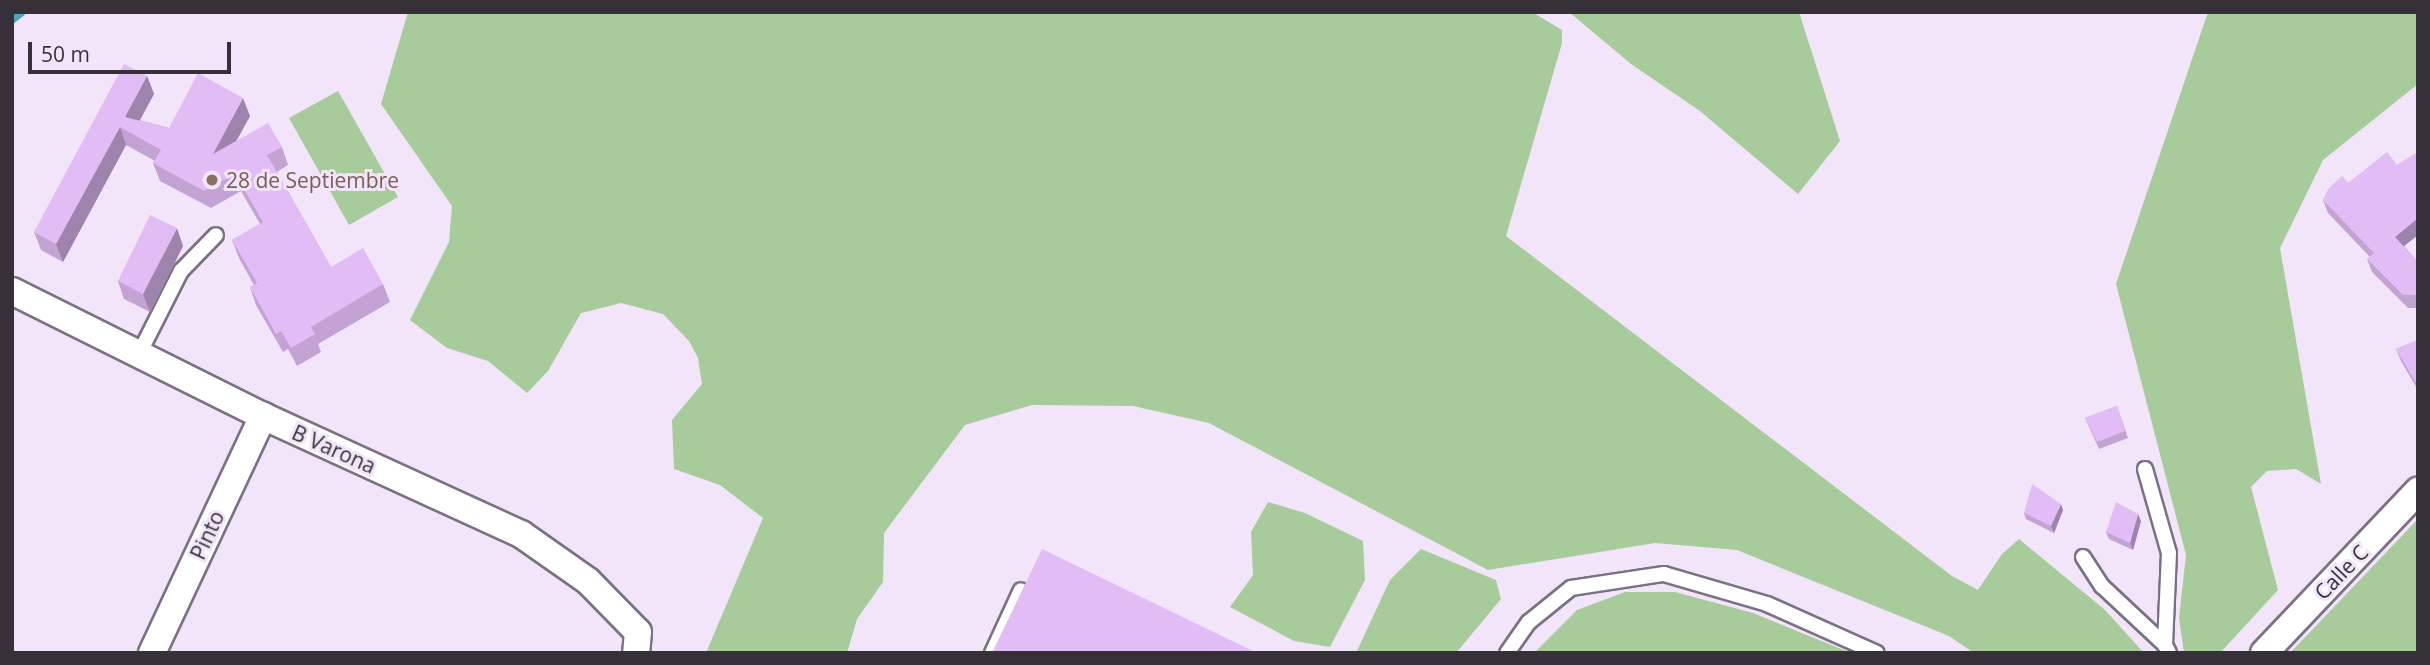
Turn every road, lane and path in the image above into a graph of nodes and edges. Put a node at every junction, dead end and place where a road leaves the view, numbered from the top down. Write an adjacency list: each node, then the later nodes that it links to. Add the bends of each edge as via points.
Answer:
1 (216, 235): 3 (lane, via 181,271)
2 (12, 291): 3 (street, B Varona)
3 (139, 354): 4 (street, B Varona)
4 (262, 416): 9 (street, B Varona, via 521,534 588,581); 11 (street, Pinto)
5 (2146, 469): 10 (lane, via 2169,553)
6 (2418, 491): 15 (street, Calle C)
7 (2083, 557): 10 (lane, via 2102,586)
8 (1021, 590): 12 (lane)
9 (637, 642)
10 (2167, 649)
11 (152, 653)
12 (992, 653)
13 (1507, 653): 14 (lane, via 1529,622 1571,588 1664,574 1768,604)
14 (1877, 653)
15 (2264, 653)

